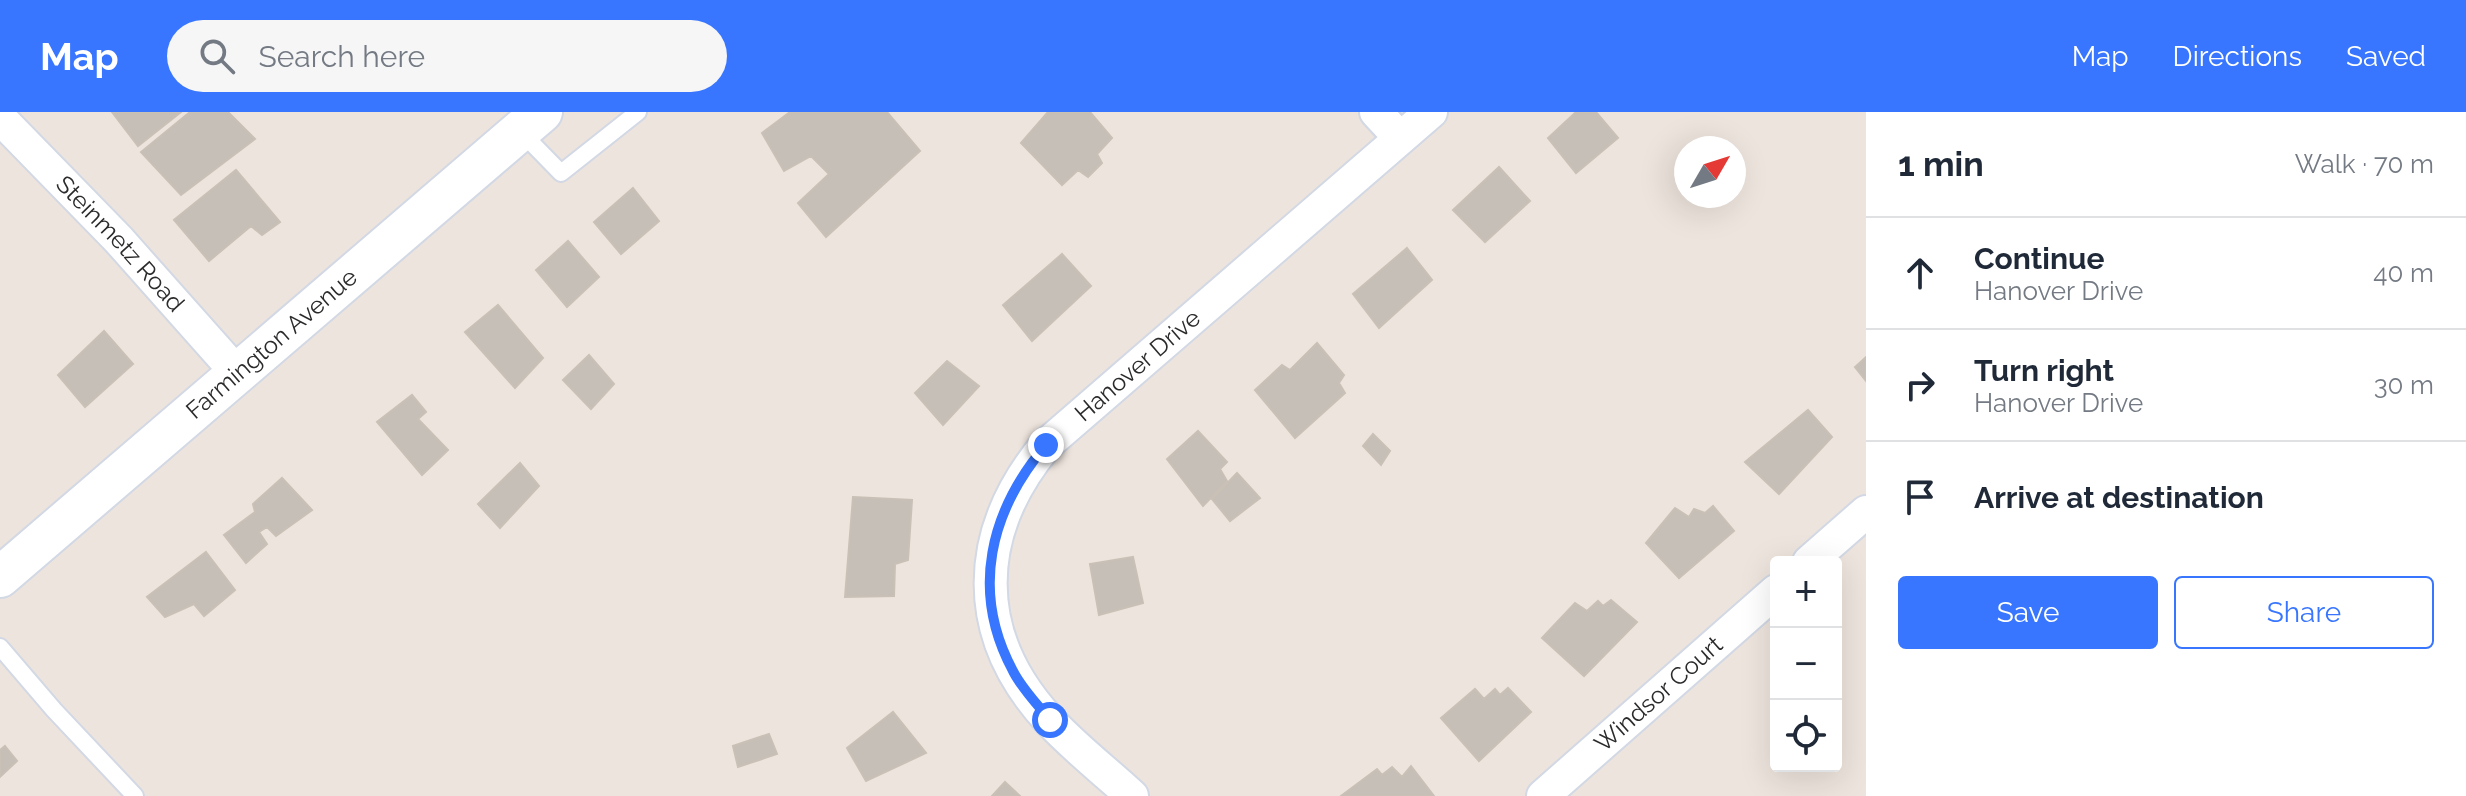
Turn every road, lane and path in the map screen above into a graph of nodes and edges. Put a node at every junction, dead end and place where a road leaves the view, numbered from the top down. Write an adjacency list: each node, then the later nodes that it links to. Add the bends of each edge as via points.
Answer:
1 (638, 112): 5 (lane, via 561,173)
2 (1376, 112): 6 (street)
3 (1431, 112): 6 (street, Hanover Drive)
4 (0, 118): 7 (street, Steinmetz Road, via 118,239)
5 (531, 122): 7 (street, Farmington Avenue)
6 (1400, 138): 14 (street, Hanover Drive, via 1046,445 1020,476 999,523 989,574 992,616 1013,672 1050,720)
7 (238, 374): 10 (street, Farmington Avenue)
8 (1866, 512): 9 (street)
9 (1816, 556)
10 (0, 577)
11 (1770, 596): 15 (street, Windsor Court)
12 (0, 647): 13 (lane)
13 (135, 796)
14 (1132, 796)
15 (1543, 796)

